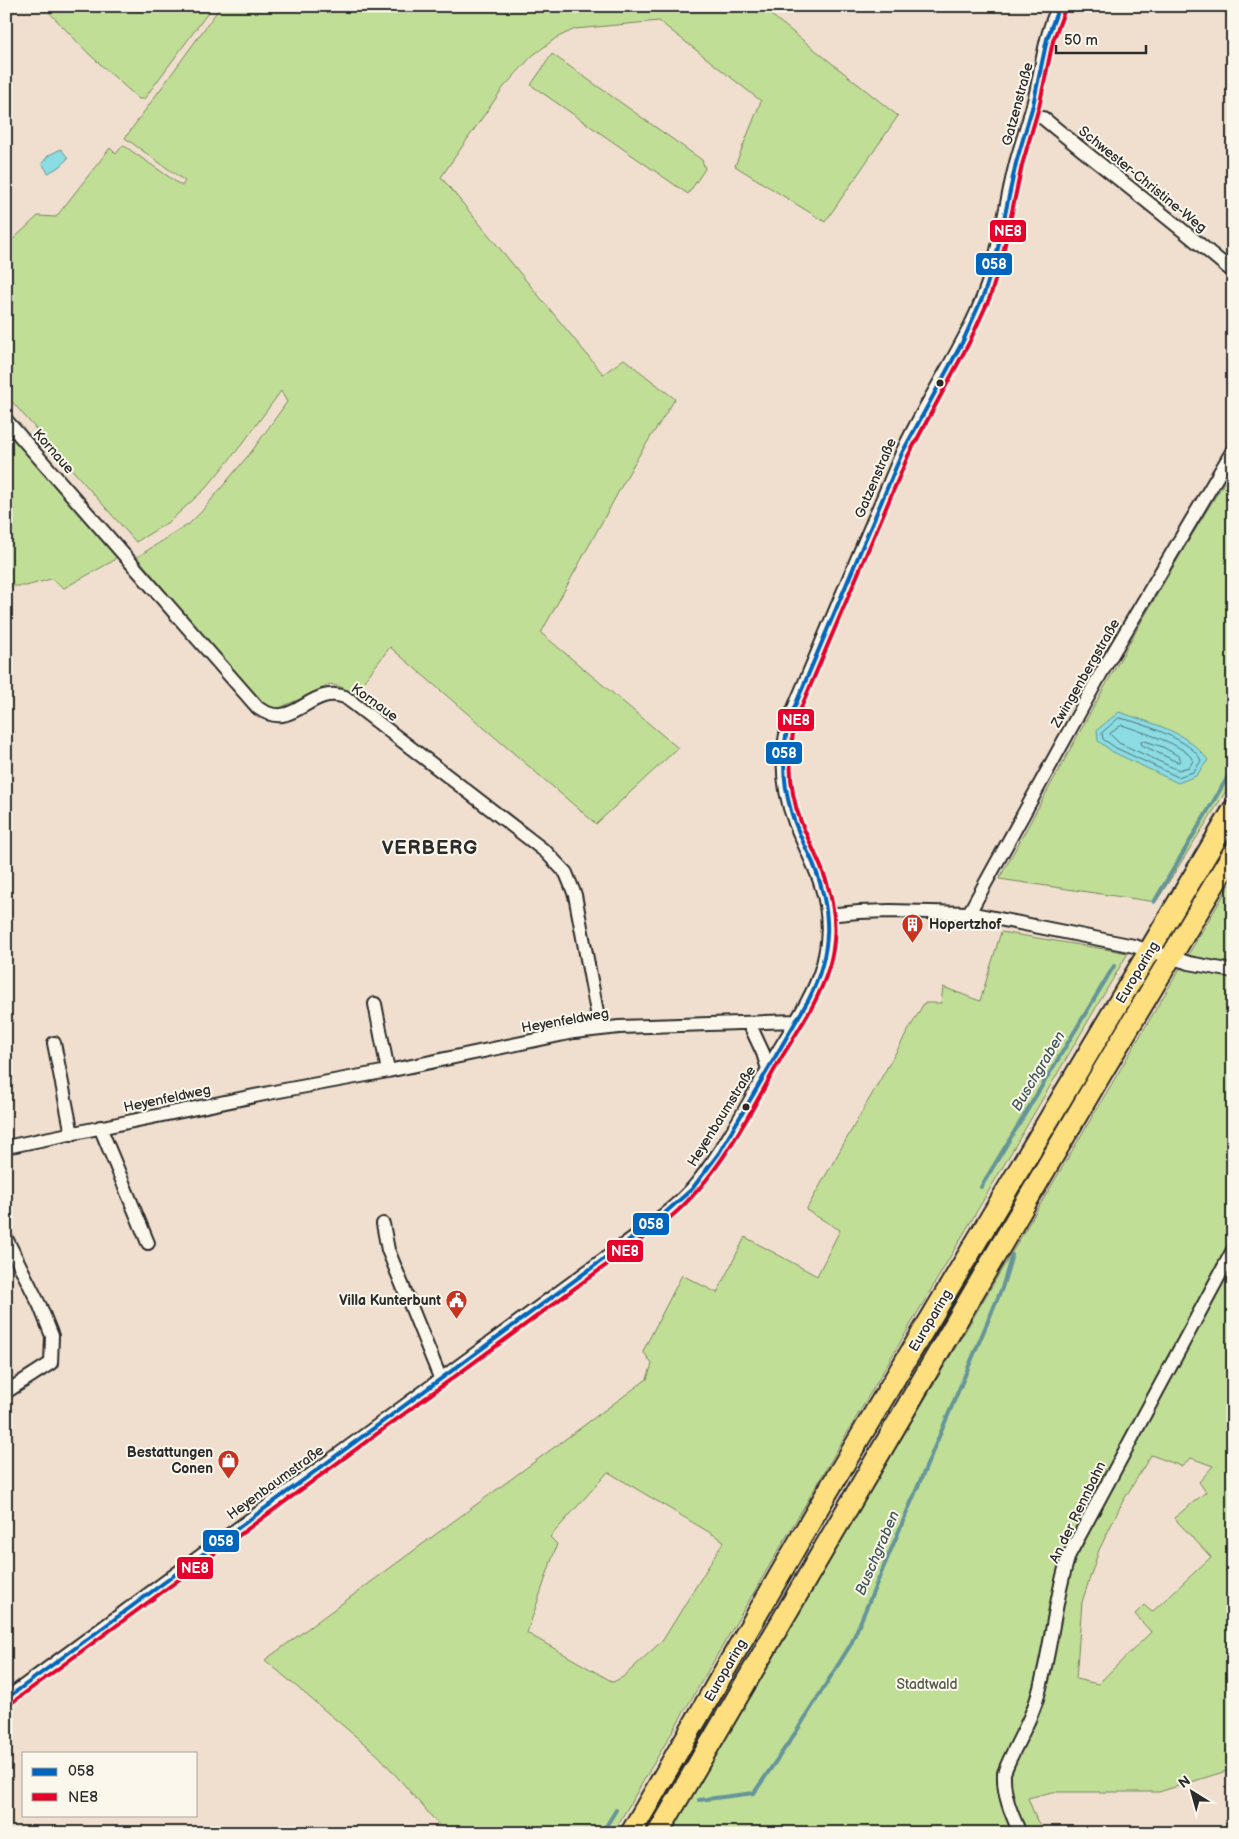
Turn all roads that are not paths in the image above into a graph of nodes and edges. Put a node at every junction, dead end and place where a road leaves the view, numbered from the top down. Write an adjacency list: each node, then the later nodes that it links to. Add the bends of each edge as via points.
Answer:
1 (1059, 6): 2 (street, Gatzenstraße, via 1052,22)
2 (1030, 116): 3 (street, Schwester-Christine-Weg, via 1044,118); 9 (street, Gatzenstraße, via 984,293 956,353 915,424 788,720 783,761 785,788 791,813 822,890)
3 (1233, 272)
4 (6, 420): 17 (street, Kornaue, via 258,708 281,716 321,696 345,697 556,862 569,878 575,895)
5 (1233, 450): 8 (street, Zwingenbergstraße, via 1100,675)
6 (1233, 810): 10 (main road, Europaring)
7 (1233, 853): 11 (main road, Europaring)
8 (969, 913): 9 (street, via 890,911); 10 (street)
9 (827, 915): 12 (street, Gatzenstraße, via 828,934)
10 (1150, 950): 11 (street); 31 (main road, Europaring, via 828,1491)
11 (1170, 957): 13 (street); 32 (main road, Europaring)
12 (823, 965): 15 (street, Heyenbaumstraße)
13 (1233, 971)
14 (375, 1004): 20 (street)
15 (796, 1020): 16 (street, Heyenfeldweg); 19 (street, Heyenbaumstraße)
16 (749, 1023): 17 (street, Heyenfeldweg); 19 (street)
17 (600, 1028): 20 (street, Heyenfeldweg)
18 (54, 1043): 22 (street)
19 (768, 1069): 28 (street, Heyenbaumstraße, via 720,1150 679,1202)
20 (388, 1071): 21 (street, Heyenfeldweg)
21 (100, 1127): 22 (street, Heyenfeldweg); 26 (street)
22 (72, 1134): 23 (street, Heyenfeldweg)
23 (6, 1147)
24 (383, 1224): 28 (street, via 388,1250)
25 (6, 1238): 29 (street, via 52,1336 51,1363)
26 (148, 1243)
27 (1233, 1250): 33 (street, An der Rennbahn, via 1069,1555 1061,1579 1038,1696 1004,1773 1009,1808)
28 (441, 1380): 30 (street, Heyenbaumstraße)
29 (6, 1392)
30 (6, 1699)
31 (631, 1833)
32 (658, 1833)
33 (1020, 1833)

